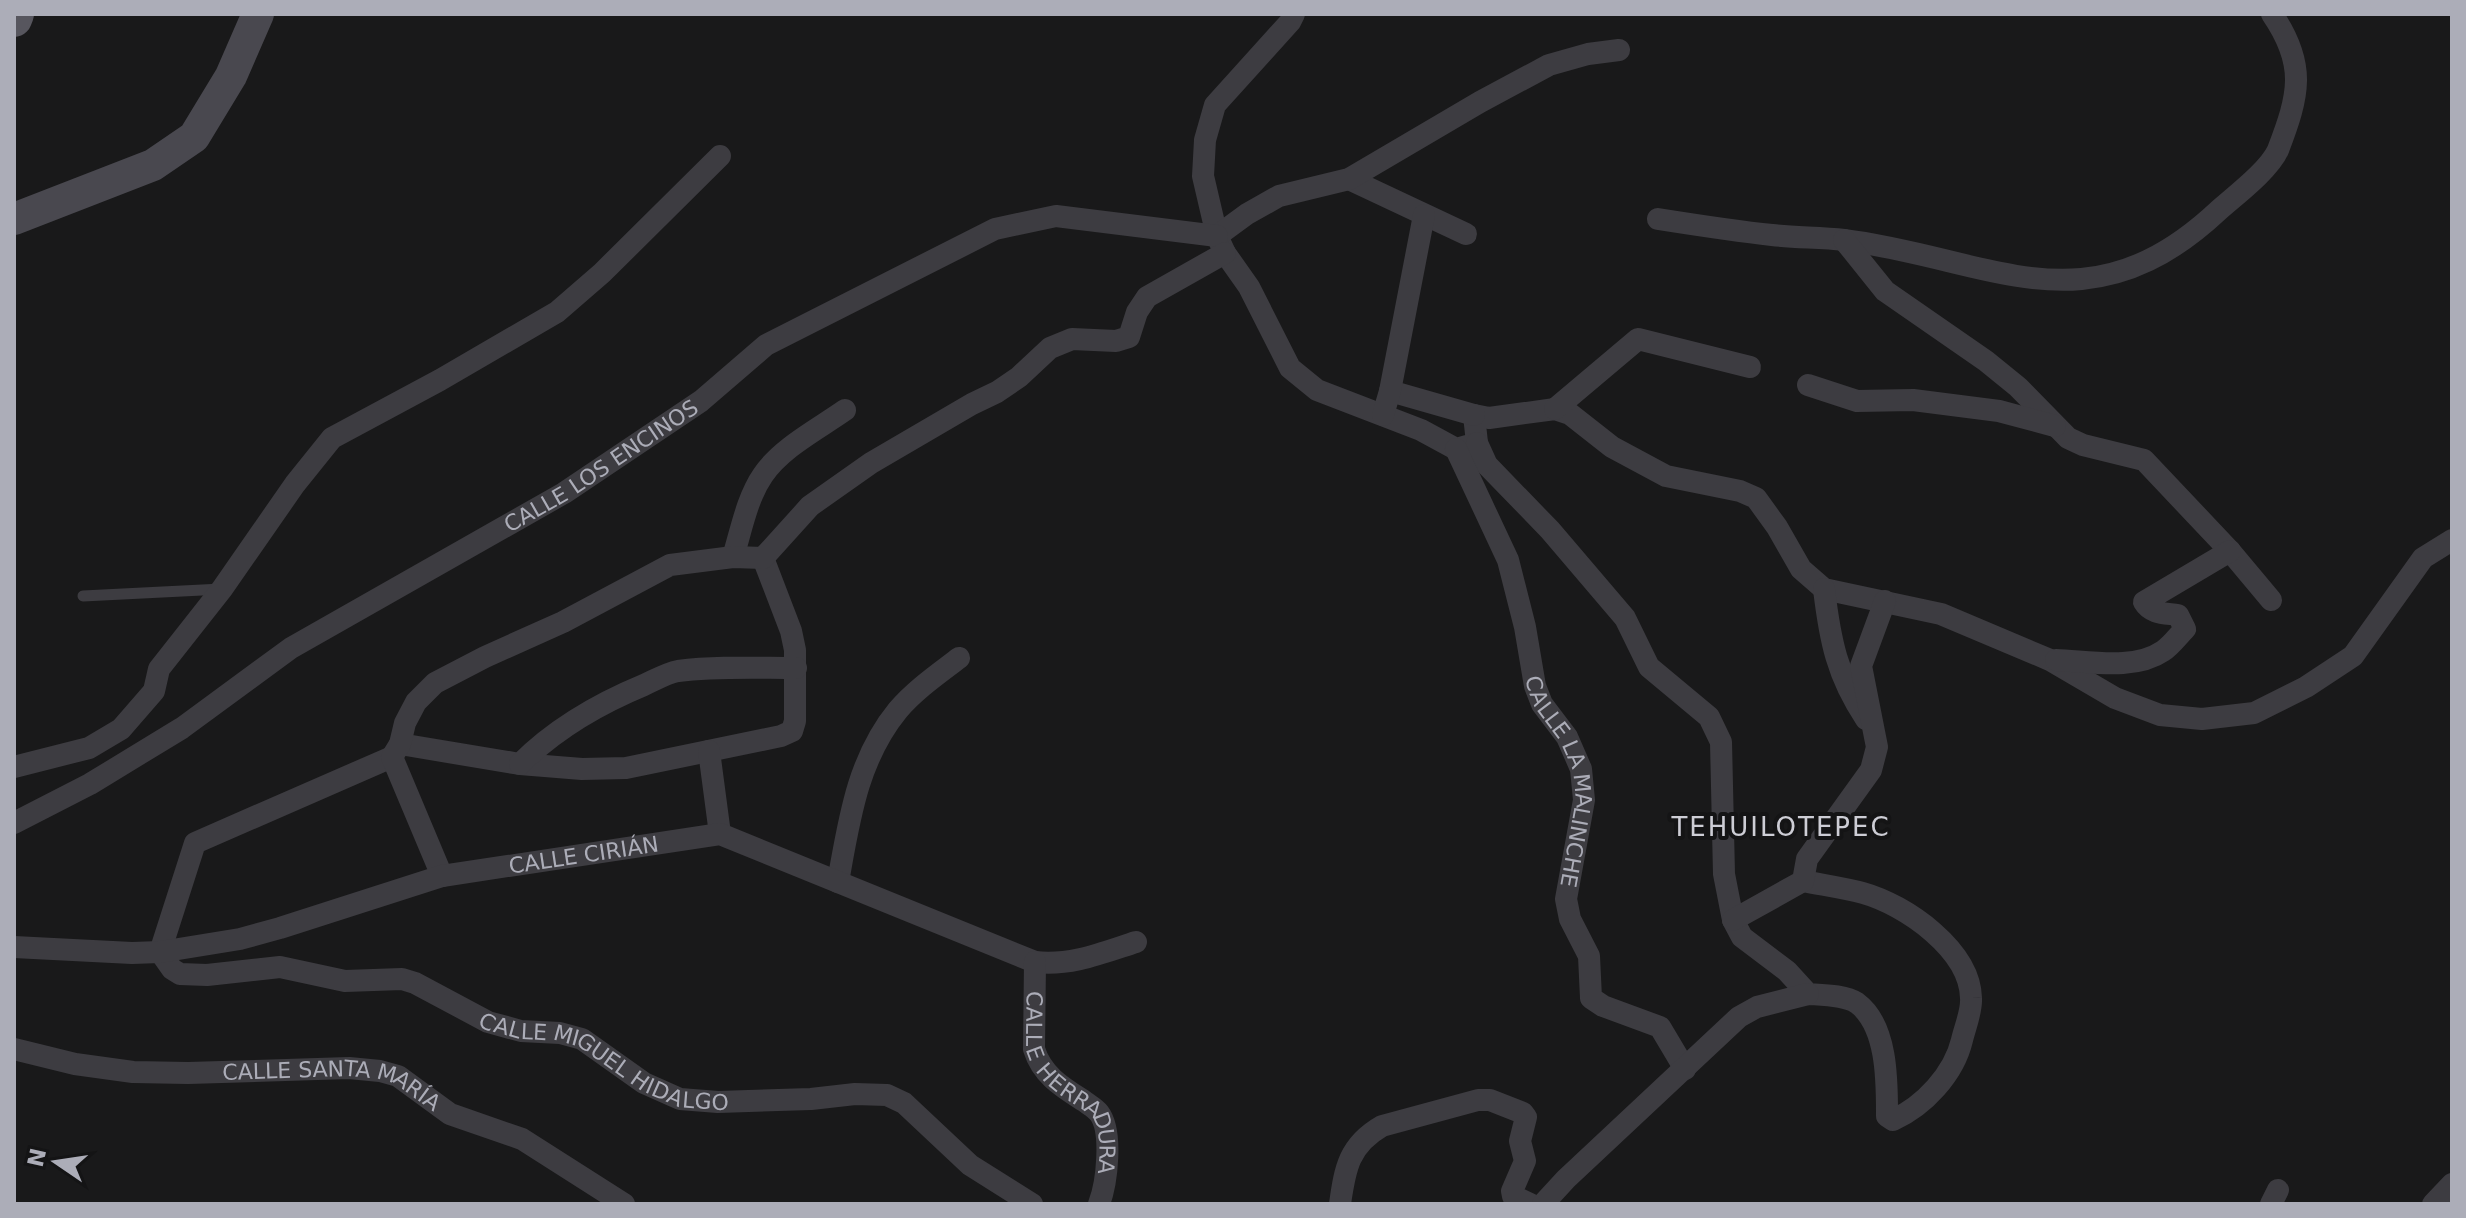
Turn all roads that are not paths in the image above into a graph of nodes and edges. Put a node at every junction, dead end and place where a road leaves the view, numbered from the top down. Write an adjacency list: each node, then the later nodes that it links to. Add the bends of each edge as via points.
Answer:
1 (258, 14): 8 (street, via 231,76 194,137 153,165)
2 (1294, 14): 12 (street, via 1215,105 1205,140 1203,176)
3 (2272, 14): 11 (street, via 2296,59 2290,119 2274,158 2169,251 2130,269 2080,280 2013,277)
4 (1619, 50): 6 (street, via 1549,65)
5 (720, 156): 26 (street, via 557,312 332,438)
6 (1349, 179): 7 (street); 12 (street, via 1279,196 1247,214)
7 (1424, 215): 10 (street); 15 (street)
8 (14, 219)
9 (1658, 219): 11 (street)
10 (1466, 234)
11 (1844, 240): 20 (street, via 1885,291 1986,361)
12 (1221, 245): 18 (street, via 1290,368 1317,390); 25 (street, via 1147,297 1129,337 1072,339 1050,348 997,392 871,463 810,506); 39 (street, CALLE LOS ENCINOS, via 1056,216 995,229 766,345 701,401 564,493 291,648 182,728)
13 (1750, 367): 16 (street, via 1638,339)
14 (1808, 385): 20 (street, via 1857,401 1927,401 1999,411)
15 (1390, 391): 18 (street); 19 (street)
16 (1555, 409): 19 (street, via 1489,418); 27 (street, via 1666,476 1756,498 1801,569)
17 (845, 410): 24 (street, via 778,458 762,476)
18 (1383, 415): 21 (street)
19 (1474, 415): 21 (street)
20 (2056, 427): 23 (street, via 2083,445 2144,460)
21 (1466, 446): 44 (street, via 1550,530 1625,618 1649,667 1709,717 1721,742 1724,874); 51 (street, CALLE LA MALINCHE, via 1508,560 1535,686 1581,769 1584,800 1566,899 1589,956 1591,998 1660,1027)
22 (2452, 540): 32 (street, via 2423,558 2353,656 2254,713 2202,719 2160,715 2115,698)
23 (2230, 551): 29 (street); 32 (street, via 2144,602 2147,608 2183,621 2185,629 2163,651 2122,662)
24 (733, 557): 25 (street); 35 (street, via 670,565 435,683 416,702)
25 (763, 558): 33 (street, via 791,631)
26 (222, 589): 28 (lane); 38 (street, via 159,669 154,691 121,729 89,748)
27 (1824, 589): 30 (street); 34 (street, via 1837,659 1849,693)
28 (83, 596)
29 (2271, 600)
30 (1885, 601): 32 (street, via 1941,614); 34 (street, via 1861,666)
31 (959, 658): 43 (street, via 898,710 866,761)
32 (2050, 660)
33 (796, 668): 36 (street, via 792,731); 37 (street, via 674,671 580,716)
34 (1872, 727): 42 (street, via 1877,747 1871,770 1807,859)
35 (396, 751): 37 (street); 41 (street); 47 (street, via 195,843)
36 (709, 751): 37 (street, via 626,768); 40 (street)
37 (520, 764)
38 (14, 767)
39 (14, 823)
40 (720, 834): 41 (street, CALLE CIRIÁN); 43 (street)
41 (442, 876): 47 (street, CALLE CIRIÁN, via 240,939)
42 (1803, 881): 44 (street); 49 (street, via 1866,894 1937,935 1964,965 1971,999 1959,1053 1939,1086 1898,1118 1889,1119 1882,1045 1872,1022 1857,1003)
43 (838, 882): 48 (street)
44 (1733, 920): 49 (street, via 1742,937)
45 (1136, 942): 48 (street, via 1078,961)
46 (14, 947): 47 (street, CALLE CIRIÁN)
47 (160, 952): 54 (street, CALLE MIGUEL HIDALGO, via 180,974 280,967 345,981 402,979 488,1022 582,1039 644,1083 680,1099 887,1095 904,1103 970,1165)
48 (1035, 962): 55 (street, CALLE HERRADURA, via 1038,1062 1046,1074 1098,1111 1105,1124 1108,1159)
49 (1808, 994): 51 (street, via 1739,1017)
50 (14, 1049): 53 (street, CALLE SANTA MARÍA, via 133,1072 380,1071 398,1076 450,1114 522,1139)
51 (1685, 1069): 58 (street)
52 (2452, 1184): 59 (street)
53 (624, 1204)
54 (1032, 1204)
55 (1099, 1204)
56 (1340, 1204): 57 (street, via 1356,1145 1369,1134 1478,1100 1490,1100 1526,1117 1520,1141 1525,1161 1512,1191)
57 (1530, 1204)
58 (1543, 1204)
59 (2433, 1204)

